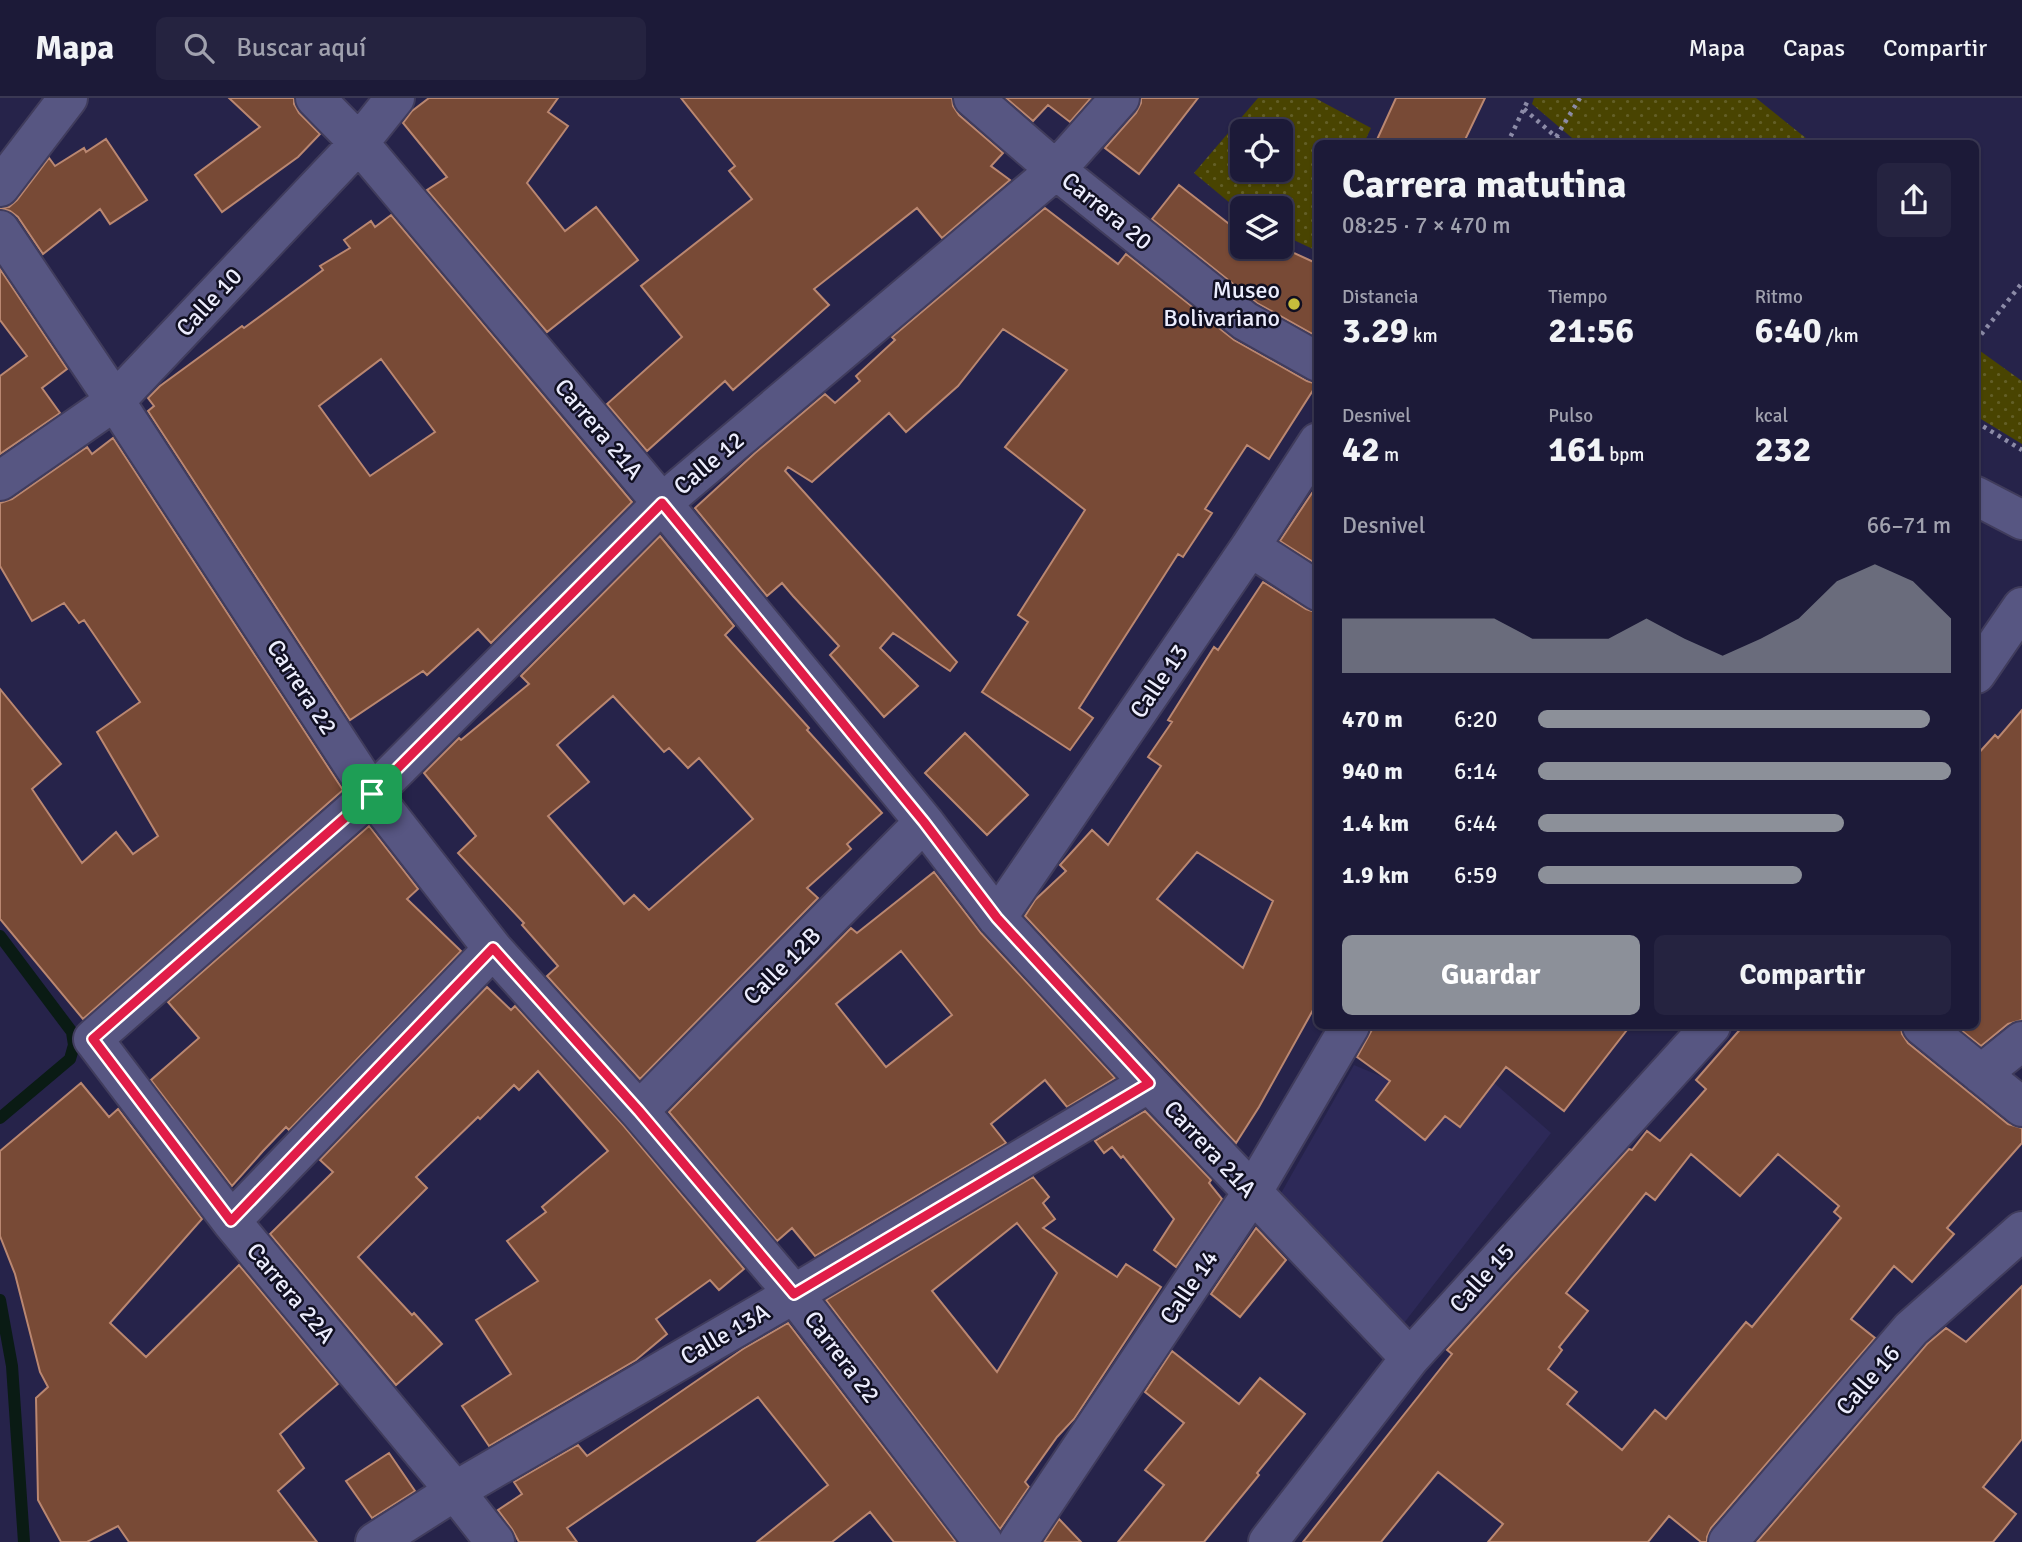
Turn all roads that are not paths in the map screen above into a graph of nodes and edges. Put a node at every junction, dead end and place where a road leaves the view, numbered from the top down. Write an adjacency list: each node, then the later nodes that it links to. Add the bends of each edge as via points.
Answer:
1 (68, 98): 8 (street)
2 (315, 98): 6 (street, Carrera 21A)
3 (395, 98): 6 (street, Calle 10)
4 (973, 98): 7 (street, Carrera 20)
5 (1120, 98): 7 (street, Calle 12)
6 (359, 143): 11 (street, Calle 10); 15 (street, Carrera 21A)
7 (1056, 170): 10 (street, Carrera 20, via 1245,321); 15 (street, Calle 12)
8 (0, 187)
9 (0, 230): 11 (street, Carrera 22)
10 (1314, 360)
11 (115, 401): 13 (street, Calle 10); 21 (street, Carrera 22)
12 (1314, 448): 17 (street, Calle 13)
13 (0, 481)
14 (1979, 498): 16 (street)
15 (662, 503): 21 (street, Calle 12); 22 (street, Carrera 21A)
16 (2022, 520)
17 (1250, 547): 18 (street); 23 (street, Calle 13)
18 (1314, 588)
19 (2022, 607): 20 (street)
20 (1979, 670)
21 (372, 794): 24 (street, Carrera 22); 28 (street, Calle 12)
22 (924, 822): 23 (street, Carrera 21A); 33 (street, Calle 12B)
23 (997, 918): 31 (street, Carrera 21A)
24 (493, 948): 33 (street, Carrera 22); 35 (street)
25 (1348, 1029): 34 (street, Calle 14)
26 (1708, 1029): 38 (street, Calle 15)
27 (1927, 1029): 30 (street)
28 (93, 1039): 35 (street, Carrera 22A)
29 (2022, 1041): 30 (street)
30 (1982, 1074): 32 (street)
31 (1149, 1083): 34 (street, Carrera 21A); 37 (street, Calle 13A)
32 (2022, 1107)
33 (639, 1111): 37 (street, Carrera 22)
34 (1252, 1193): 38 (street, Carrera 21A); 43 (street, Calle 14)
35 (231, 1221): 39 (street, Carrera 22A)
36 (2022, 1231): 45 (street, Calle 16, via 1912,1329)
37 (794, 1294): 39 (street, Calle 13A); 42 (street, Carrera 22)
38 (1410, 1358): 44 (street, Calle 15)
39 (455, 1491): 40 (street, Calle 13A); 41 (street, Carrera 22A)
40 (375, 1542)
41 (495, 1542)
42 (983, 1542)
43 (1018, 1542)
44 (1268, 1542)
45 (1728, 1542)

